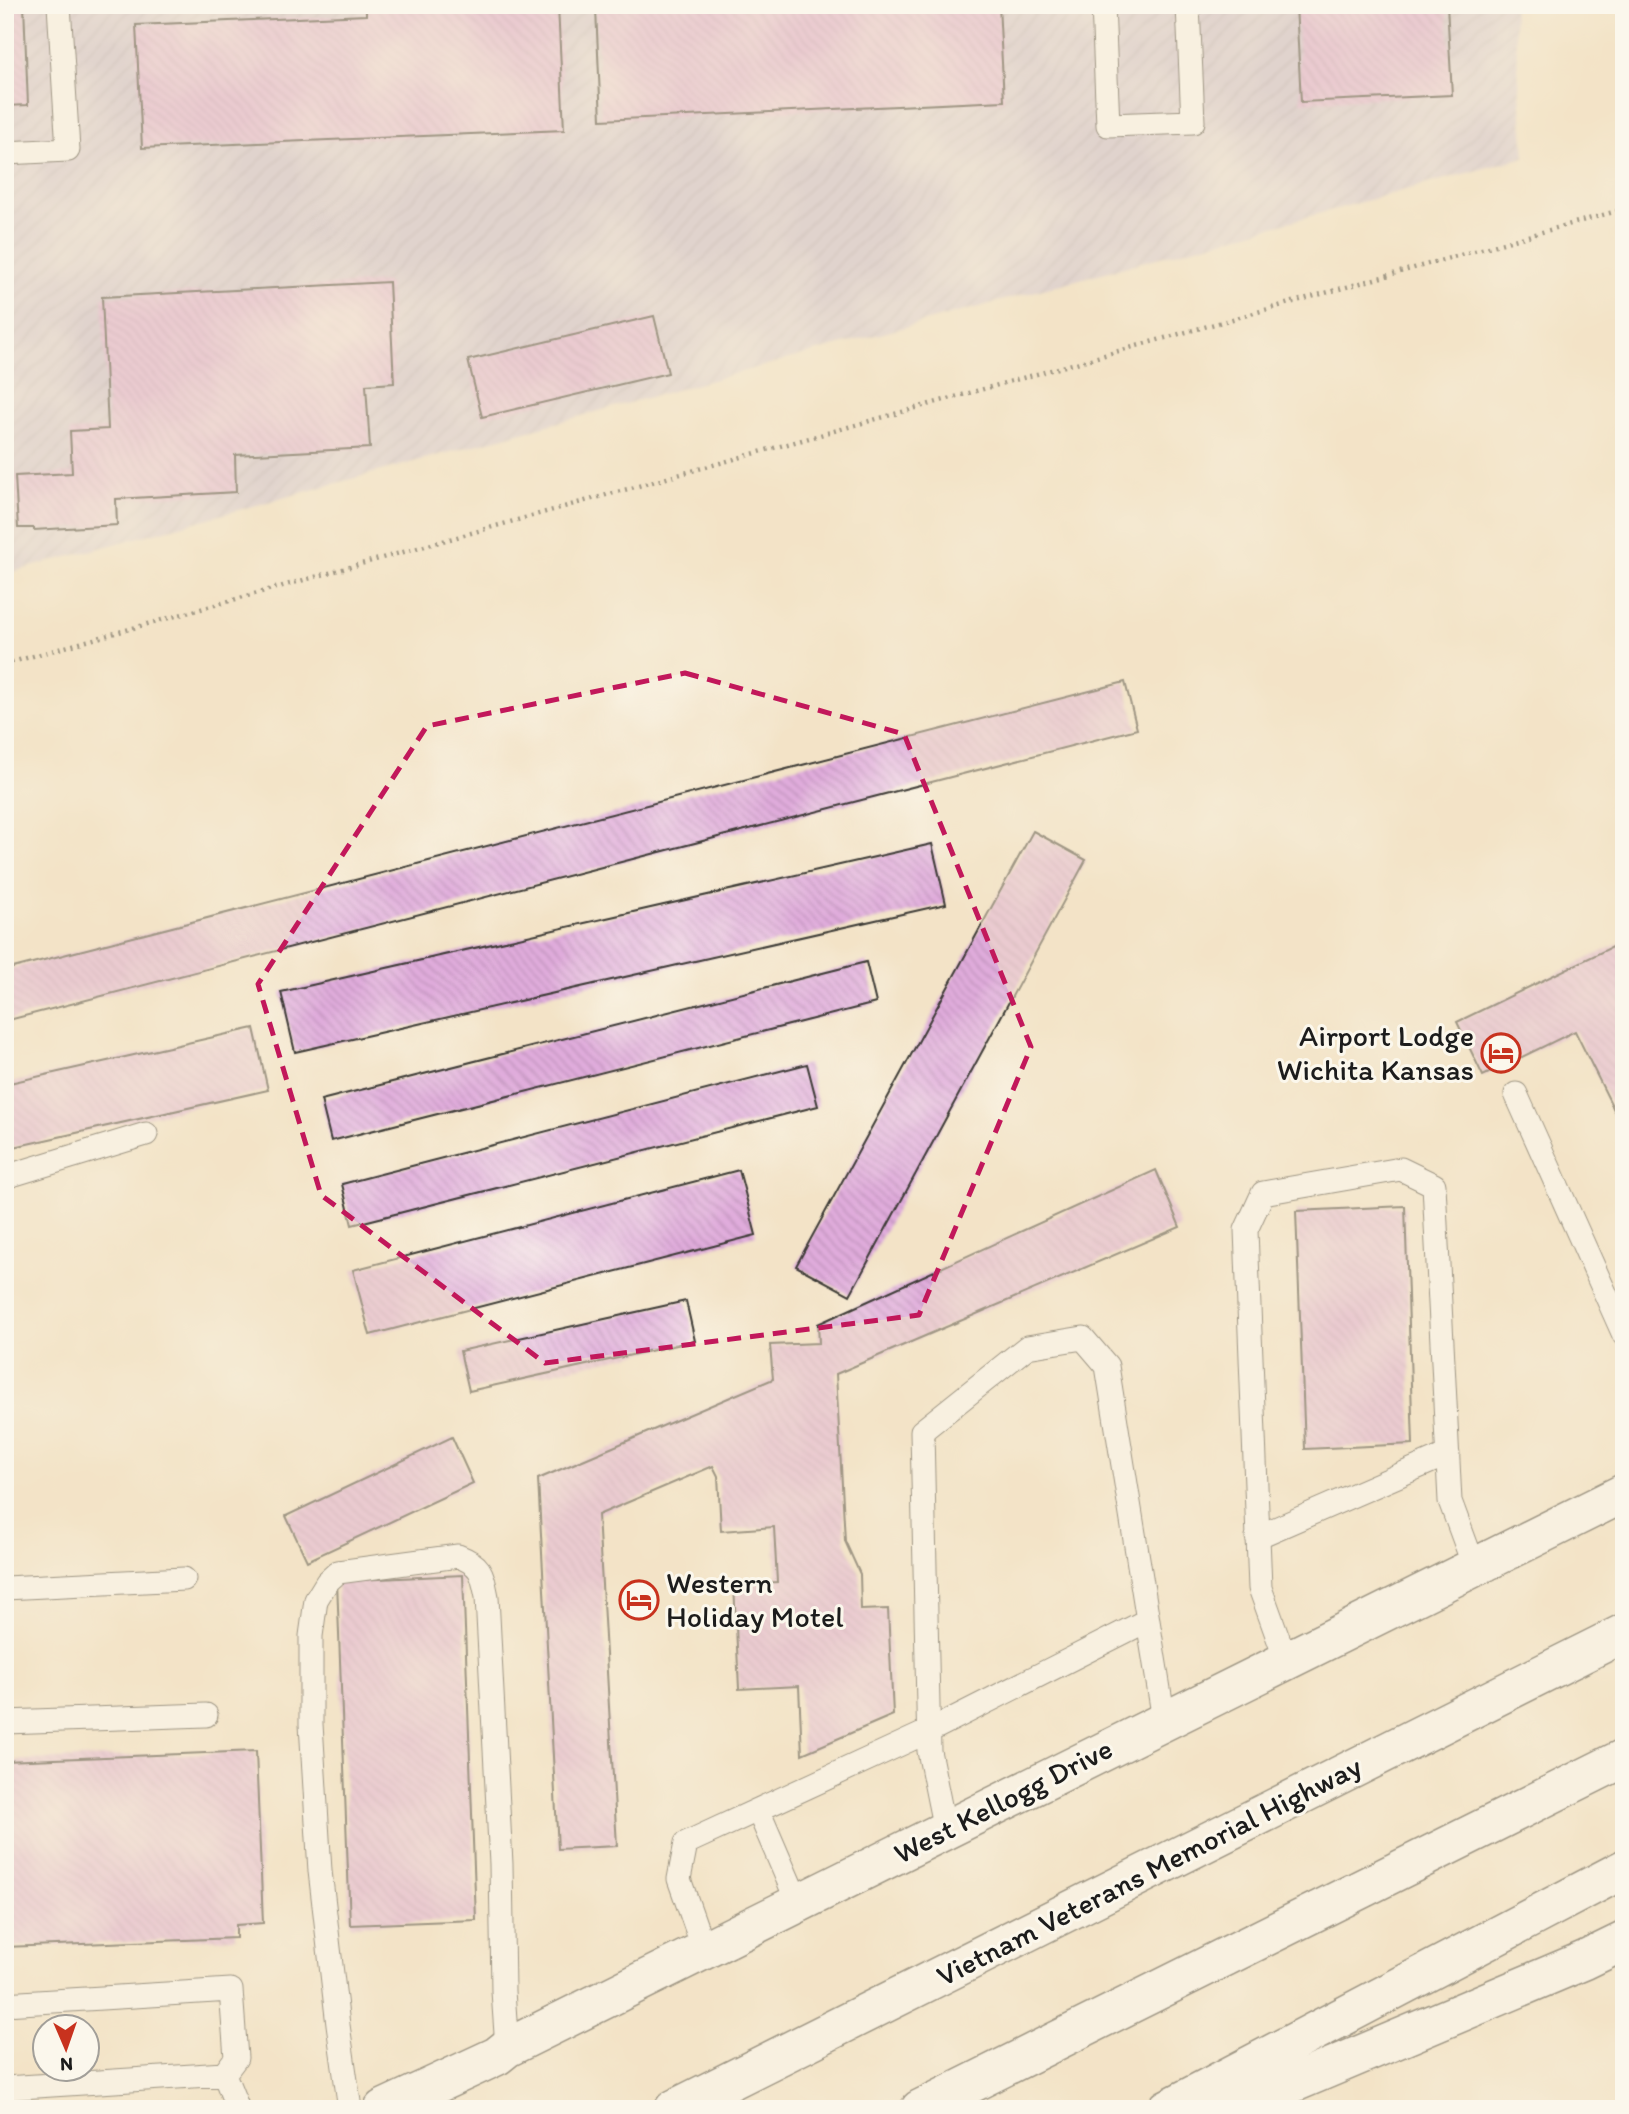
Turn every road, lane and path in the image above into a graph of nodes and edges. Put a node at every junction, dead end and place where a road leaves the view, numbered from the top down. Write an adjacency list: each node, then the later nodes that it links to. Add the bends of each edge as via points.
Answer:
1 (59, 5): 4 (lane, via 68,150)
2 (1103, 5): 3 (lane, via 1108,125 1193,122)
3 (1188, 5)
4 (5, 153)
5 (1624, 209): 6 (path)
6 (5, 664)
7 (1516, 1094): 10 (lane)
8 (146, 1134): 9 (lane)
9 (5, 1177)
10 (1624, 1335)
11 (1448, 1454): 13 (lane); 13 (lane, via 1434,1185 1401,1169 1263,1194 1246,1230); 14 (lane, via 1450,1501)
12 (1624, 1493): 14 (main road, West Kellogg Drive)
13 (1257, 1537): 19 (lane, via 1260,1588)
14 (1474, 1566): 19 (main road, West Kellogg Drive)
15 (184, 1579): 16 (lane)
16 (5, 1588)
17 (1148, 1620): 21 (lane); 23 (lane); 23 (lane, via 1107,1366 1083,1338 1027,1347 922,1431)
18 (1624, 1633): 38 (main road, Vietnam Veterans Memorial Highway)
19 (1286, 1660): 21 (main road, West Kellogg Drive)
20 (206, 1715): 22 (lane)
21 (1164, 1720): 26 (main road, West Kellogg Drive)
22 (5, 1722)
23 (929, 1731): 25 (lane); 26 (lane)
24 (1624, 1758): 39 (main road)
25 (758, 1810): 28 (lane); 30 (lane, via 686,1843 678,1879)
26 (944, 1830): 28 (main road, West Kellogg Drive)
27 (1624, 1869): 40 (main road)
28 (798, 1903): 30 (main road, West Kellogg Drive)
29 (1624, 1941): 41 (main road)
30 (704, 1950): 32 (main road, West Kellogg Drive)
31 (5, 2004): 33 (lane, via 231,1990 236,2058)
32 (506, 2048): 36 (lane, via 501,1864 487,1597 481,1571 458,1556 338,1572 316,1600 311,1636 311,1724 320,1871); 37 (main road, West Kellogg Drive, via 498,2056)
33 (224, 2074): 34 (lane); 35 (lane)
34 (5, 2088)
35 (238, 2109)
36 (350, 2109)
37 (383, 2109)
38 (674, 2109)
39 (920, 2109)
40 (1167, 2109)
41 (1232, 2109)

